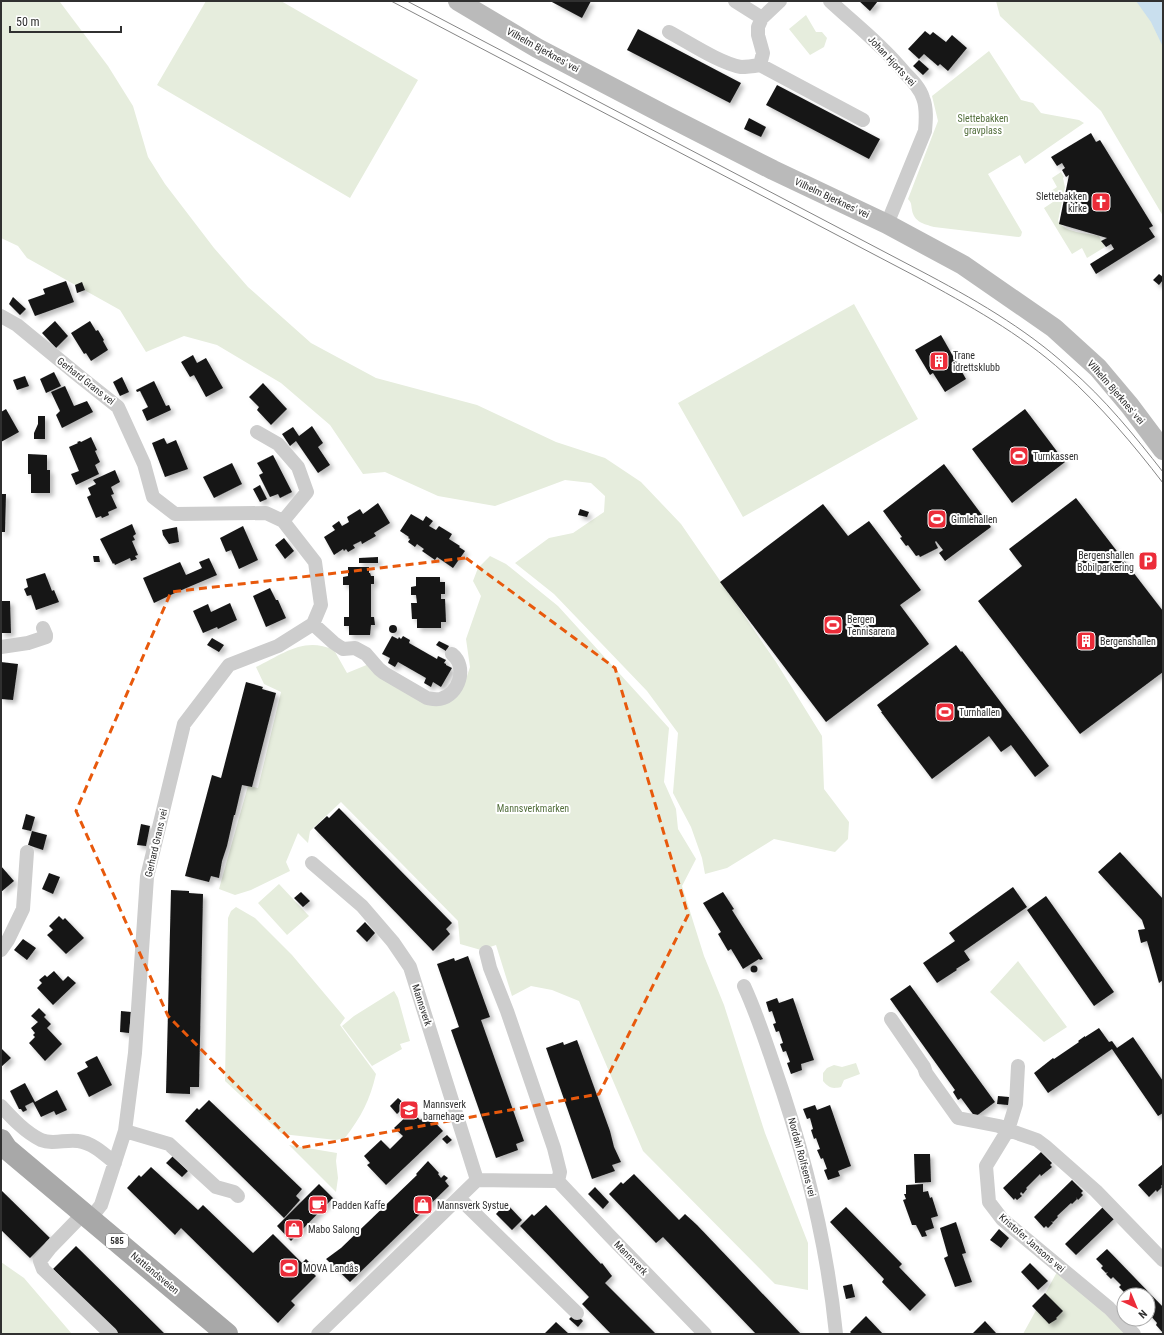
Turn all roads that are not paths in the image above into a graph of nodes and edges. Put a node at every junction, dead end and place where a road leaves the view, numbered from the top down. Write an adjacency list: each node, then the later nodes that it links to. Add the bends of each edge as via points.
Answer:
1 (458, 1): 9 (main road, Vilhelm Bjerknes' vei, via 537,48 659,112)
2 (735, 1): 5 (street)
3 (780, 1): 5 (street)
4 (830, 1): 9 (street, Johan Hjorts vei, via 898,64 923,97 925,131)
5 (762, 18): 7 (street, via 758,27 763,53)
6 (669, 32): 7 (street, via 735,65)
7 (760, 65): 8 (street)
8 (863, 120)
9 (887, 224): 12 (main road, Vilhelm Bjerknes' vei, via 963,265 1054,328 1098,368)
10 (1, 316): 13 (street, Gerhard Grans vei, via 17,325 118,406 144,464 153,497 175,514 266,513)
11 (257, 432): 13 (street, via 278,444 298,467 307,492)
12 (1163, 450)
13 (283, 521): 14 (street, Gerhard Grans vei, via 315,562 321,605)
14 (313, 624): 17 (street, via 343,649 355,648 366,654 384,673 434,700 450,694 461,677 460,663); 27 (street, Gerhard Grans vei, via 278,646 229,665 184,724 147,877 135,1053)
15 (43, 628): 16 (street, via 46,637)
16 (1, 647)
17 (452, 654)
18 (27, 852): 20 (street, via 23,909)
19 (312, 863): 30 (street, Mannsverk, via 362,906 393,942 410,967)
20 (1, 950)
21 (486, 952): 31 (street, via 554,1148 560,1172)
22 (744, 986): 41 (street, Nordahl Rolfsens vei, via 799,1142 831,1288)
23 (891, 1019): 26 (street, via 958,1118)
24 (1018, 1066): 26 (street, Kristofer Jansons vei, via 1016,1104)
25 (1, 1106): 29 (street, via 22,1128 43,1141 77,1140 91,1144)
26 (1008, 1130): 35 (street, via 1037,1140 1045,1146 1096,1191); 42 (street, Kristofer Jansons vei, via 986,1166 989,1202 1002,1219 1109,1308)
27 (125, 1132): 29 (street, Gerhard Grans vei); 32 (street, via 169,1144 216,1187 234,1192)
28 (3, 1145): 34 (main road, Nattlandsveien / 585)
29 (115, 1163): 34 (street, Gerhard Grans vei, via 101,1205)
30 (477, 1180): 31 (street); 33 (street)
31 (558, 1181): 40 (street, Mannsverk, via 608,1236)
32 (238, 1196)
33 (459, 1198): 36 (street); 39 (street)
34 (86, 1216): 37 (street, via 51,1247 40,1261 43,1269); 38 (main road, Nattlandsveien / 585)
35 (1163, 1260)
36 (577, 1313)
37 (111, 1334)
38 (227, 1334)
39 (318, 1334)
40 (705, 1334)
41 (836, 1334)
42 (1134, 1334)

